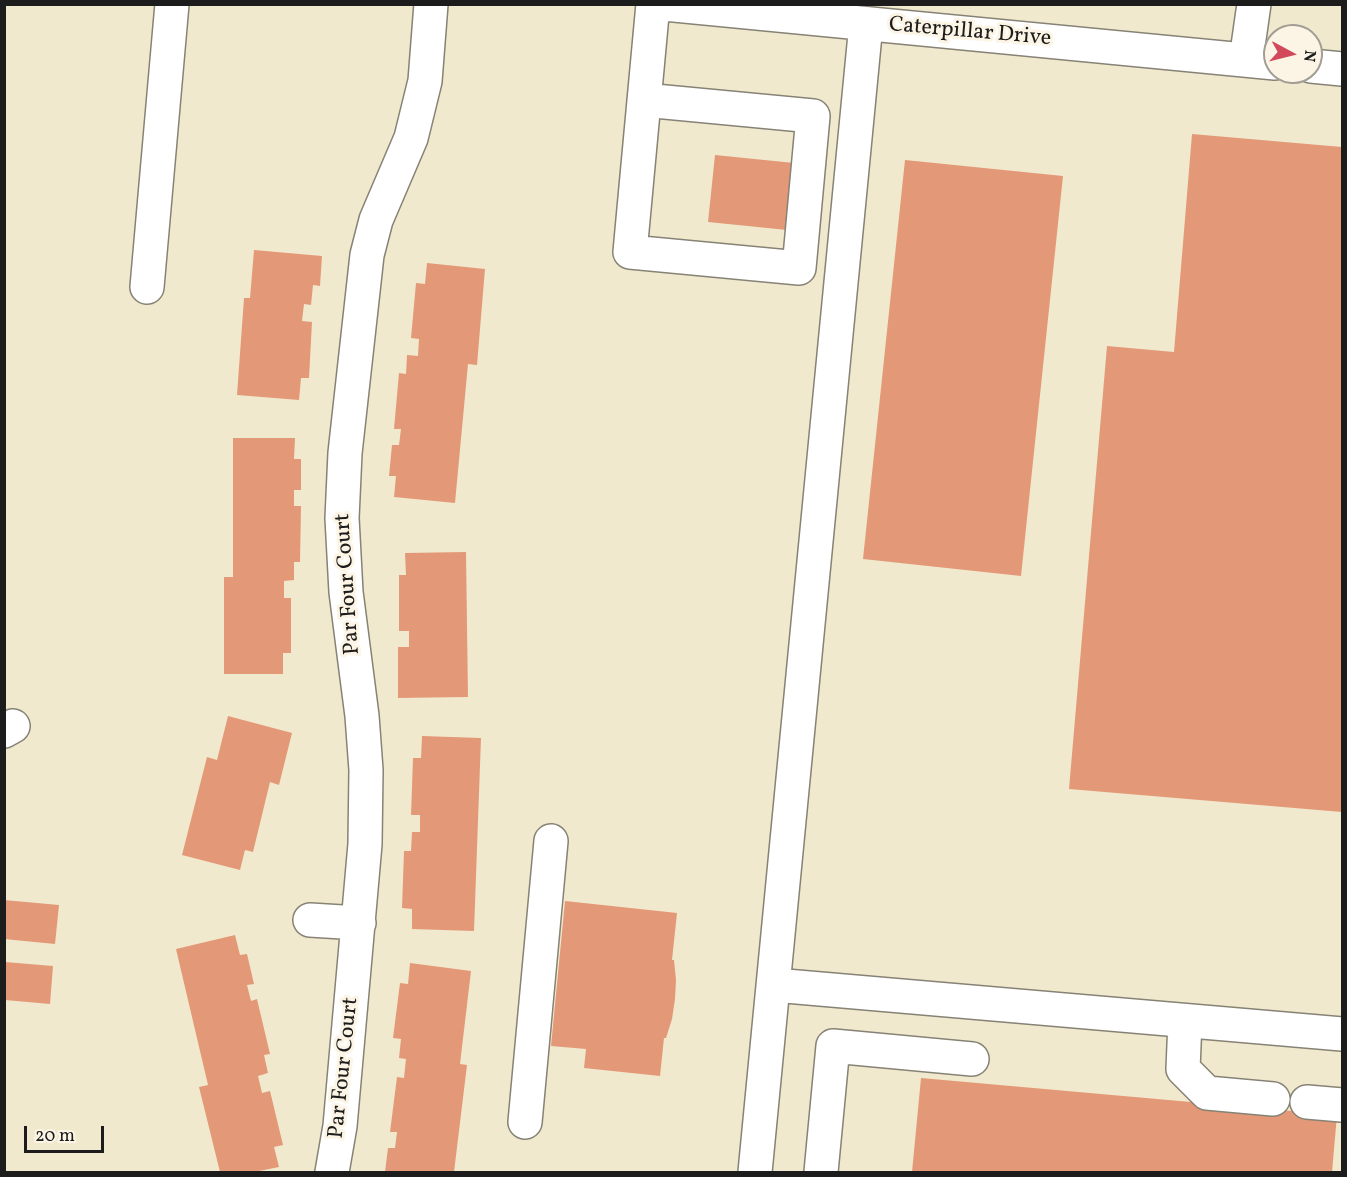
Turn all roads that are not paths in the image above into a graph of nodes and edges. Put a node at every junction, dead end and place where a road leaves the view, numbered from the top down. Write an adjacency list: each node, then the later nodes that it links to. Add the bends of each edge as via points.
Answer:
1 (172, 4): 12 (street)
2 (431, 4): 15 (street, Par Four Court, via 425,81 411,138 376,220 366,255 345,453 342,518 346,592 366,770)
3 (653, 4): 11 (street)
4 (664, 4): 6 (street, Caterpillar Drive)
5 (1254, 4): 8 (street)
6 (830, 12): 7 (street, Caterpillar Drive)
7 (866, 24): 8 (street, Caterpillar Drive); 16 (street)
8 (1261, 61)
9 (1323, 67): 10 (street)
10 (1342, 69)
11 (644, 100): 11 (street, via 630,252 799,268 813,116)
12 (147, 287)
13 (551, 840): 23 (street)
14 (310, 920): 15 (street)
15 (359, 923): 24 (street, Par Four Court)
16 (774, 986): 17 (street); 25 (street)
17 (1185, 1021): 18 (street); 20 (street, via 1183,1069 1207,1093)
18 (1342, 1034)
19 (972, 1059): 26 (street, via 833,1046)
20 (1273, 1099)
21 (1307, 1102): 22 (street)
22 (1342, 1105)
23 (525, 1122)
24 (332, 1173)
25 (755, 1173)
26 (821, 1173)

